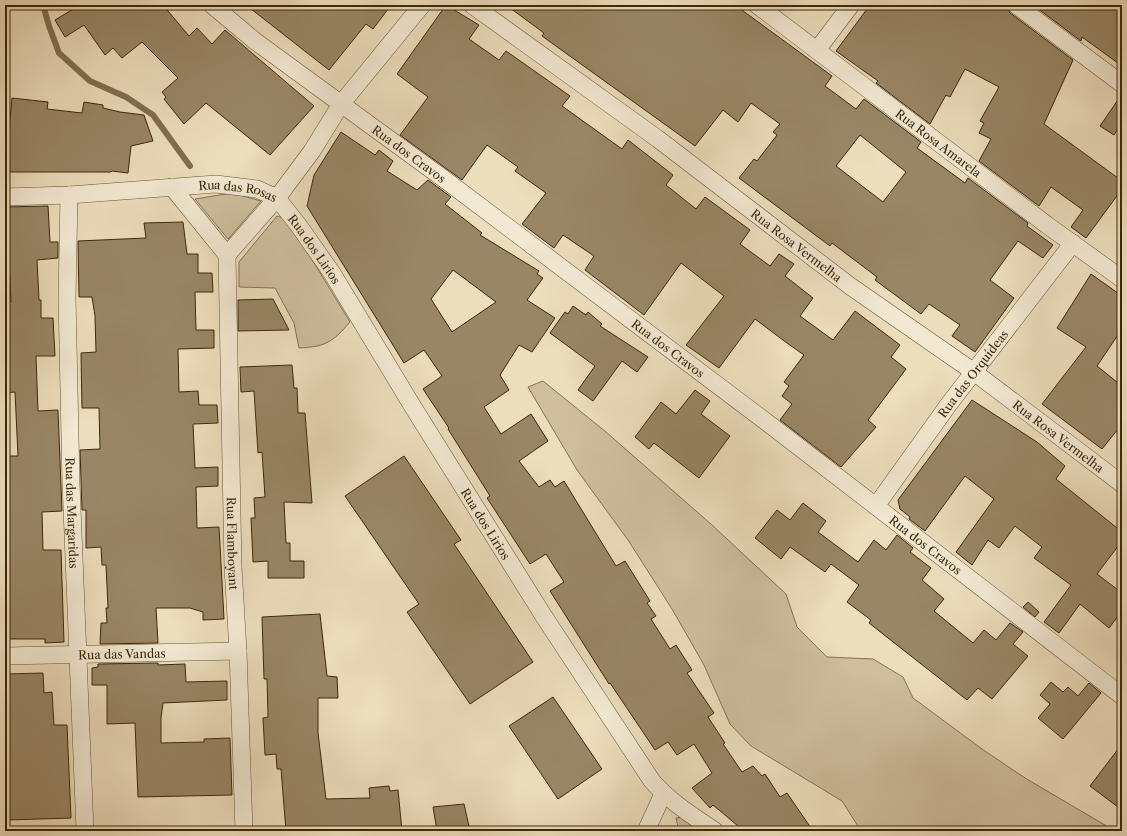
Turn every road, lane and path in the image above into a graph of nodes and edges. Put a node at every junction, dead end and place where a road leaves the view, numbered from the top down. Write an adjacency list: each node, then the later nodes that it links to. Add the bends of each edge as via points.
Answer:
1 (212, 5): 9 (street, Rua dos Cravos)
2 (422, 5): 9 (street, Rua das Rosas)
3 (472, 5): 17 (street, Rua Rosa Vermelha, via 658,139 850,286)
4 (757, 5): 7 (street, Rua Rosa Amarela)
5 (851, 5): 7 (street)
6 (1016, 5): 8 (street)
7 (817, 50): 14 (street, Rua Rosa Amarela)
8 (1122, 84)
9 (341, 104): 13 (street, Rua das Rosas, via 312,151); 19 (street, Rua dos Cravos)
10 (172, 187): 11 (street, Rua das Rosas); 13 (street, Rua das Rosas, via 231,185 257,189); 15 (street)
11 (69, 195): 12 (street, Rua das Rosas); 21 (street, Rua das Margaridas, via 67,298)
12 (5, 196)
13 (277, 198): 15 (street); 24 (street, Rua dos Lirios, via 332,273 543,615 652,781)
14 (1073, 243): 16 (street, Rua Rosa Amarela); 17 (street, Rua das Orquídeas)
15 (227, 255): 20 (street, Rua Flamboyant, via 233,567)
16 (1122, 279)
17 (974, 372): 18 (street, Rua Rosa Vermelha); 19 (street, Rua das Orquídeas)
18 (1122, 484)
19 (876, 506): 23 (street, Rua dos Cravos)
20 (238, 651): 21 (street, Rua das Vandas); 26 (street, Rua Flamboyant)
21 (77, 654): 22 (street, Rua das Vandas); 25 (street, Rua das Margaridas)
22 (5, 656)
23 (1122, 696)
24 (664, 794): 27 (street); 28 (street, Rua dos Lirios)
25 (85, 831)
26 (244, 831)
27 (646, 831)
28 (715, 831)

